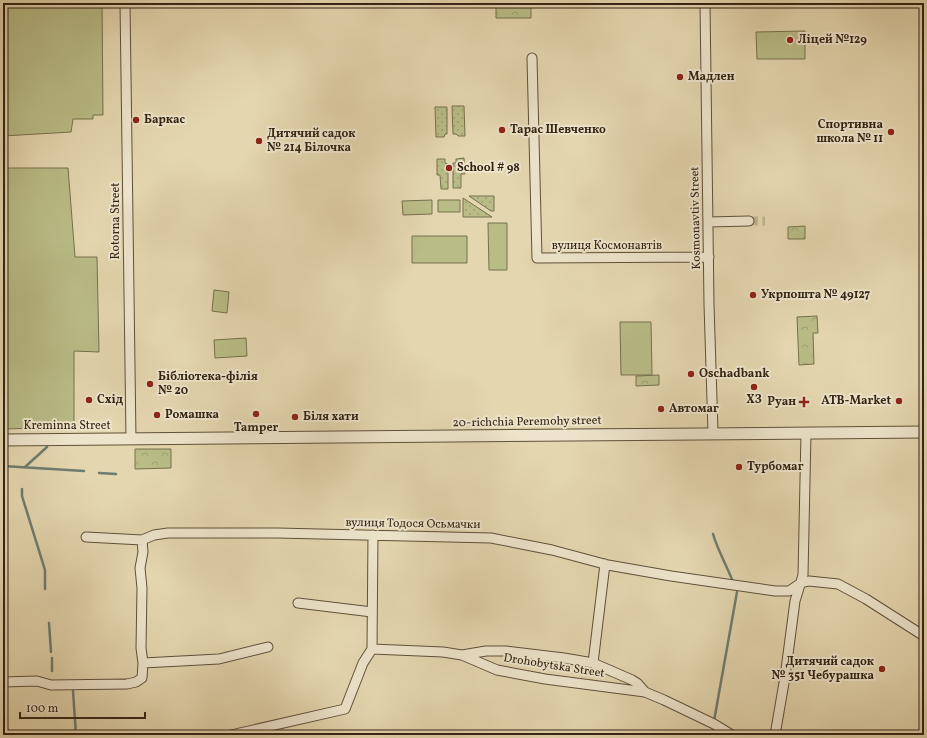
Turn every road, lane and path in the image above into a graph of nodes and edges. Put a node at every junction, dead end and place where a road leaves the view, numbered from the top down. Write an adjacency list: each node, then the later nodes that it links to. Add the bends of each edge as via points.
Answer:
1 (125, 3): 10 (street, Rotorna Street)
2 (705, 3): 5 (street, Kosmonavtiv Street)
3 (532, 58): 6 (street, вулиця Космонавтів, via 537,258)
4 (749, 221): 5 (street)
5 (708, 222): 6 (street, Kosmonavtiv Street)
6 (709, 257): 9 (street, Kosmonavtiv Street)
7 (924, 432): 8 (street, 20-richchia Peremohy street)
8 (806, 433): 9 (street, 20-richchia Peremohy street); 16 (street)
9 (713, 434): 10 (street, 20-richchia Peremohy street)
10 (131, 439): 11 (street, Kreminna Street)
11 (3, 440)
12 (373, 535): 14 (street, вулиця Тодося Осьмачки, via 168,533); 15 (street, вулиця Тодося Осьмачки, via 491,538 545,548); 18 (street)
13 (86, 537): 14 (street)
14 (142, 540): 23 (street, via 140,568)
15 (606, 564): 16 (street, вулиця Тодося Осьмачки, via 775,591 789,591); 24 (street)
16 (801, 583): 19 (street, вулиця Тодося Осьмачки, via 809,581 838,584); 29 (street, via 795,602)
17 (298, 603): 18 (street)
18 (372, 612): 21 (street)
19 (924, 636)
20 (268, 647): 23 (street, via 219,659)
21 (372, 649): 22 (street, Drohobytska Street); 27 (street, via 363,663 345,709)
22 (462, 655): 24 (street, Drohobytska Street, via 506,651); 26 (street, Drohobytska Street, via 497,670)
23 (143, 663): 25 (street, via 142,678 127,684 51,685 37,681)
24 (593, 663): 26 (street, Drohobytska Street, via 632,680)
25 (3, 682)
26 (645, 692): 28 (street, Drohobytska Street)
27 (231, 735)
28 (732, 735)
29 (775, 735)

